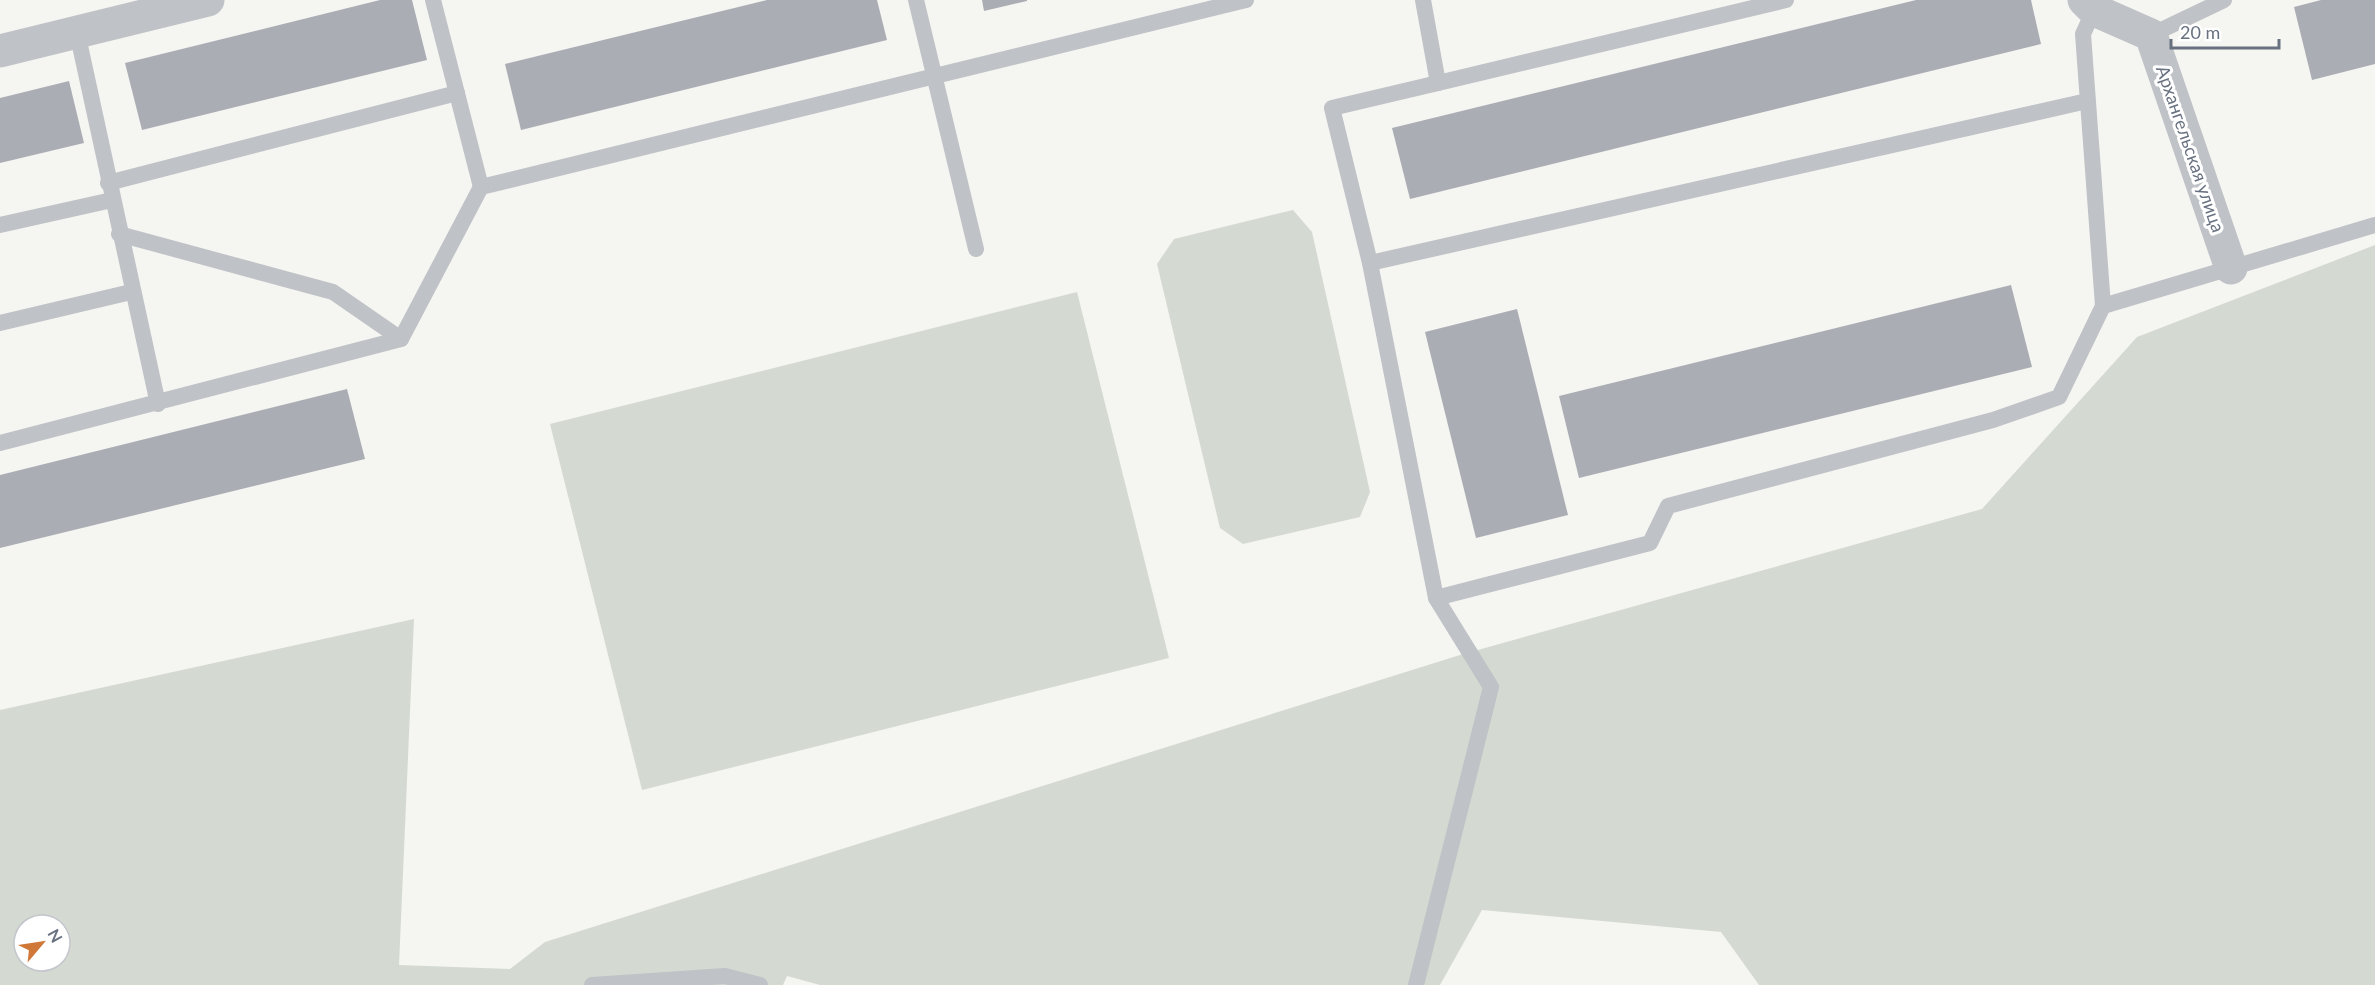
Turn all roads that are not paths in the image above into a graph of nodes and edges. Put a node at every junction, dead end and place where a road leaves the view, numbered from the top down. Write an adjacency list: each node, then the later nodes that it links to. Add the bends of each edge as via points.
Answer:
1 (208, 0): 9 (street)
2 (433, 0): 14 (lane)
3 (916, 0): 12 (lane)
4 (1246, 0): 12 (lane)
5 (1423, 0): 13 (lane)
6 (1785, 0): 13 (lane)
7 (2224, 0): 10 (lane)
8 (2089, 5): 10 (street); 15 (lane, via 2083,34)
9 (77, 32): 11 (street); 16 (lane)
10 (2151, 35): 24 (street, Архангельская улица)
11 (0, 51)
12 (934, 76): 17 (lane); 22 (lane)
13 (1438, 83): 23 (lane, via 1332,108)
14 (457, 93): 16 (lane); 17 (lane)
15 (2086, 101): 23 (lane); 26 (lane)
16 (108, 183): 18 (lane)
17 (481, 187): 28 (lane)
18 (112, 200): 19 (lane); 21 (lane)
19 (0, 225)
20 (2375, 225): 24 (lane)
21 (119, 234): 25 (lane); 28 (lane, via 333,292)
22 (976, 249)
23 (1370, 263): 31 (lane)
24 (2231, 268): 26 (lane)
25 (131, 292): 27 (lane); 29 (lane)
26 (2103, 306): 31 (lane, via 2059,397 1993,420 1668,506 1650,543)
27 (0, 323)
28 (401, 339): 29 (lane)
29 (158, 404): 30 (lane)
30 (0, 443)
31 (1436, 598): 34 (lane, via 1491,687)
32 (592, 985): 33 (lane, via 725,976)
33 (760, 985)
34 (1416, 985)

